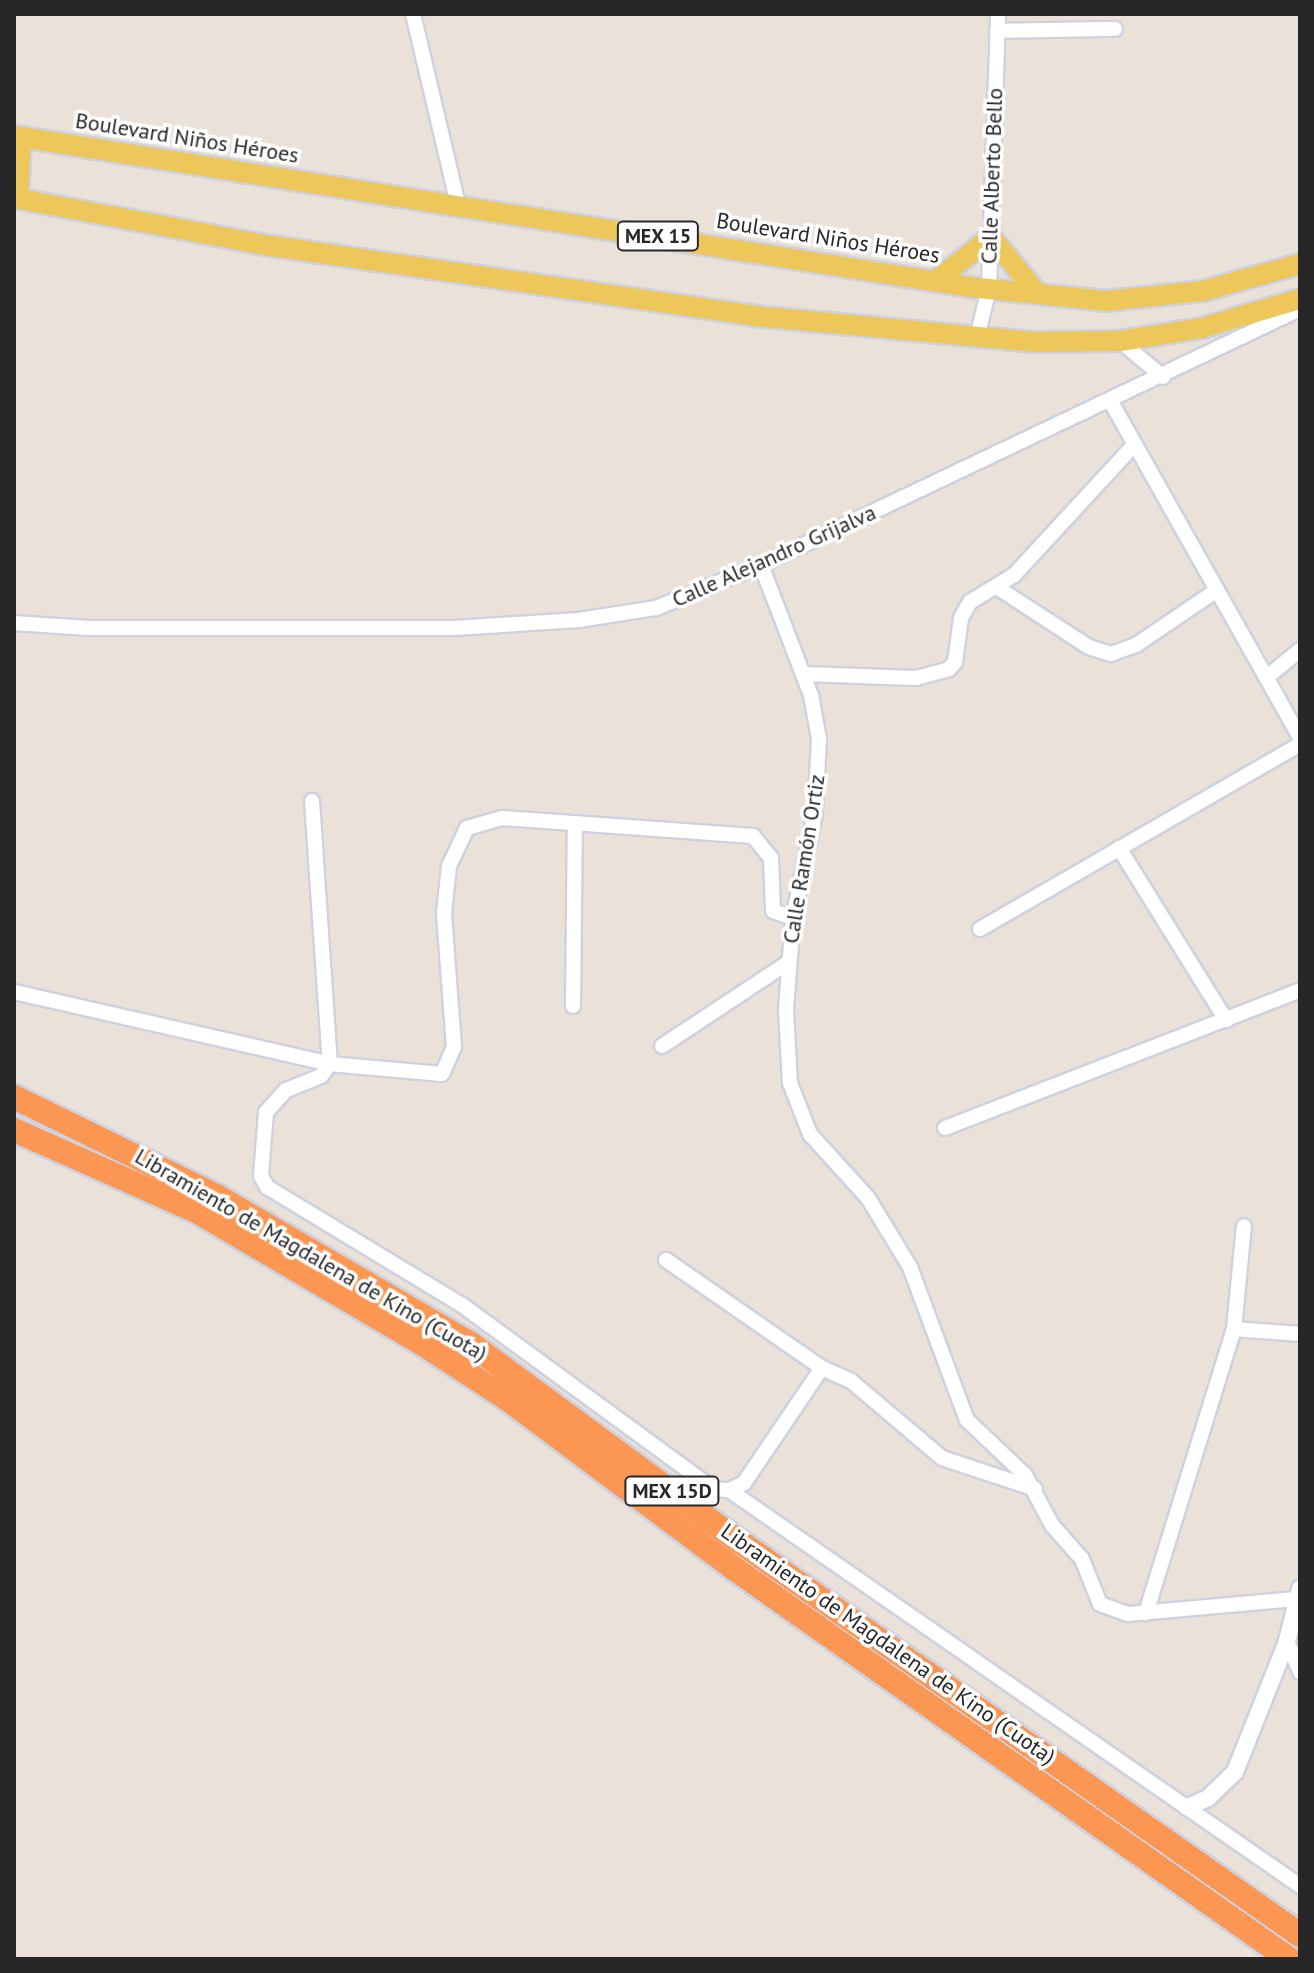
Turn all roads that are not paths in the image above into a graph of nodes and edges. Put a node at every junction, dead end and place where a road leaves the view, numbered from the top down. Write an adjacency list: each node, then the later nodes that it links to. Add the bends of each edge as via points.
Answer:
1 (413, 14): 7 (street)
2 (998, 14): 4 (street, Calle Alberto Bello)
3 (1115, 29): 4 (street)
4 (997, 31): 8 (street, Calle Alberto Bello)
5 (18, 136): 6 (main road); 7 (main road, Boulevard Niños Héroes / MEX 15)
6 (16, 198): 15 (main road, via 271,246 694,307)
7 (458, 204): 10 (main road, Boulevard Niños Héroes / MEX 15)
8 (991, 237): 10 (main road); 11 (street, Calle Alberto Bello); 12 (main road)
9 (1300, 264): 12 (main road, Boulevard Niños Héroes / MEX 15, via 1203,291 1150,298 1106,301)
10 (937, 280): 11 (main road, Boulevard Niños Héroes / MEX 15)
11 (989, 289): 12 (main road, Boulevard Niños Héroes / MEX 15); 15 (street, Calle Alberto Bello)
12 (1037, 293)
13 (1300, 299): 16 (main road, via 1202,328)
14 (1300, 309): 17 (street, Calle Alejandro Grijalva)
15 (977, 337): 16 (main road)
16 (1120, 341): 17 (street)
17 (1163, 377): 18 (street, Calle Alejandro Grijalva)
18 (1111, 402): 19 (street); 20 (street, Calle Alejandro Grijalva)
19 (1132, 447): 21 (street); 22 (street)
20 (761, 565): 23 (street, Calle Alejandro Grijalva, via 656,608 525,625 89,628); 25 (street, Calle Ramón Ortiz)
21 (998, 588): 22 (street, via 1089,647 1111,654 1136,645); 25 (street, via 964,609 958,651 949,669 916,678)
22 (1217, 590): 26 (street)
23 (14, 623)
24 (1300, 650): 26 (street)
25 (803, 674): 32 (street, Calle Ramón Ortiz, via 816,715 818,770)
26 (1267, 677): 27 (street)
27 (1300, 738)
28 (1300, 744): 31 (street)
29 (312, 801): 40 (street)
30 (575, 823): 32 (street, via 743,834 762,843 771,858 773,911); 37 (street); 40 (street, via 482,821 458,840 444,913 454,1047 442,1074)
31 (1119, 848): 33 (street); 38 (street)
32 (793, 918): 34 (street, Calle Ramón Ortiz)
33 (980, 929)
34 (789, 962): 39 (street, Calle Ramón Ortiz); 49 (street, via 787,1065 804,1120 823,1153 868,1198 910,1267 967,1420)
35 (1300, 990): 38 (street)
36 (14, 992): 40 (street)
37 (573, 1006)
38 (1226, 1020): 42 (street)
39 (662, 1046)
40 (330, 1064): 50 (street, via 321,1076 286,1090 266,1112 261,1176 267,1187 462,1305 713,1489)
41 (14, 1097): 57 (highway, Libramiento de Magdalena de Kino (Cuota) / MEX 15D, via 218,1197 471,1344 740,1542)
42 (945, 1128)
43 (14, 1130): 58 (highway, Libramiento de Magdalena de Kino (Cuota) / MEX 15D, via 198,1212 420,1342 509,1400 732,1567)
44 (1244, 1226): 46 (street)
45 (666, 1260): 48 (street)
46 (1234, 1329): 47 (street); 52 (street)
47 (1300, 1334)
48 (822, 1368): 49 (street, via 851,1381 942,1458); 50 (street, via 744,1483)
49 (1035, 1489): 52 (street, via 1052,1525 1082,1559 1100,1604 1116,1613)
50 (729, 1490): 55 (street)
51 (1299, 1594): 52 (street); 53 (street)
52 (1146, 1613)
53 (1287, 1641): 54 (street); 55 (street, via 1235,1772 1208,1798)
54 (1300, 1672)
55 (1187, 1807): 56 (street)
56 (1300, 1886)
57 (1300, 1935)
58 (1289, 1959)

